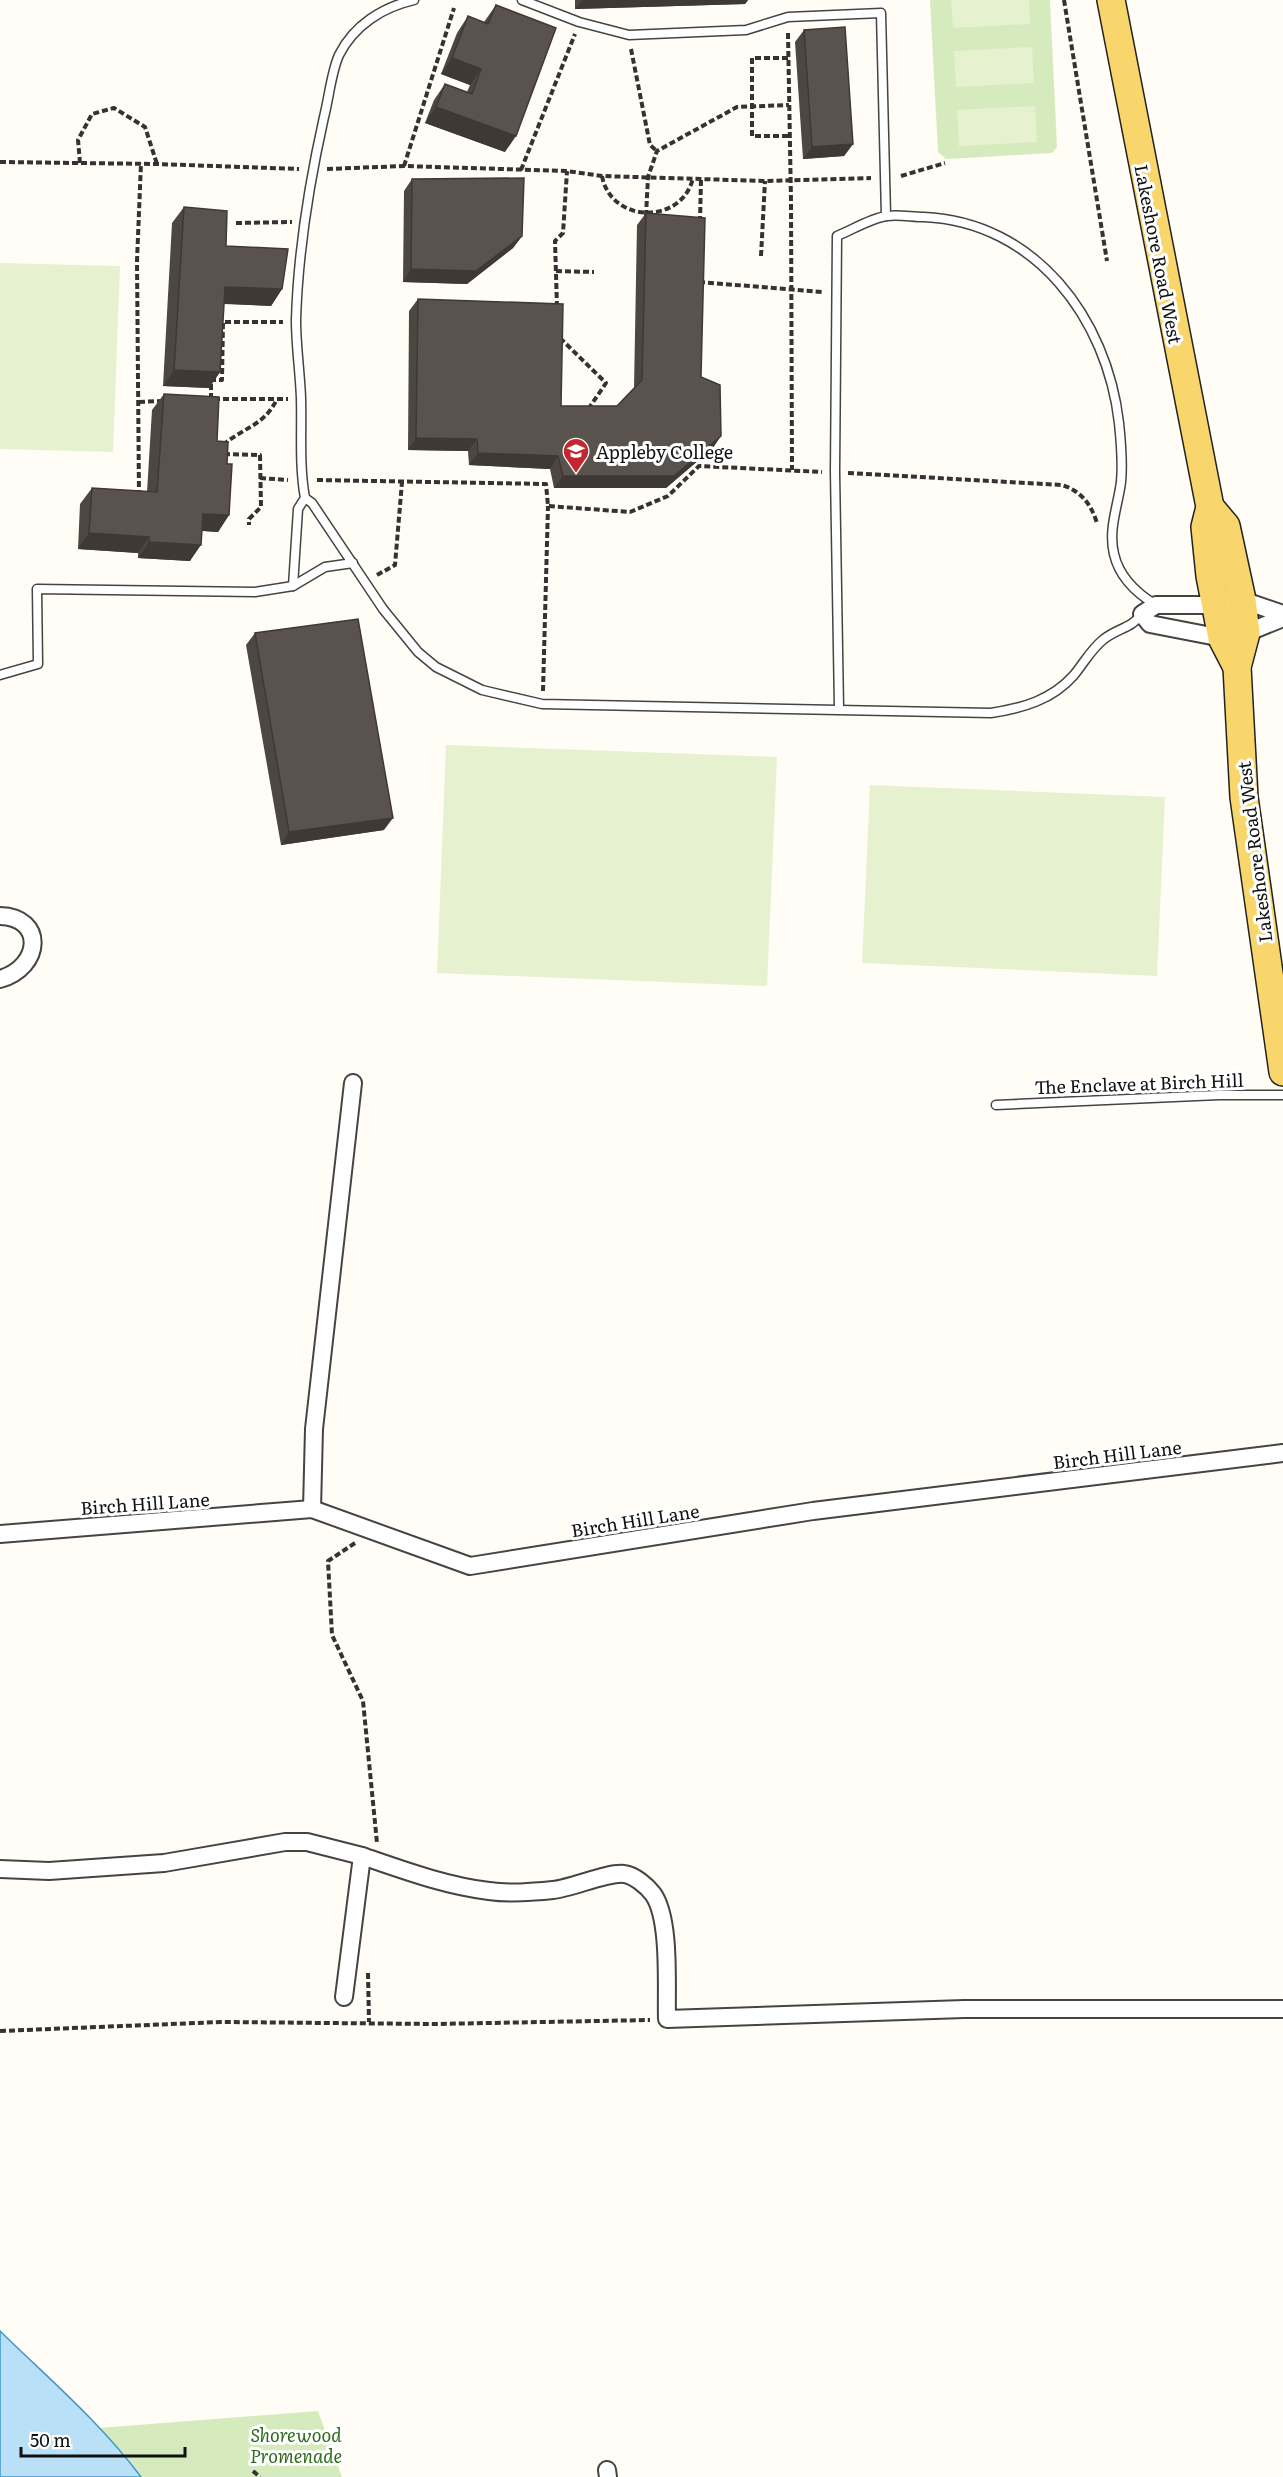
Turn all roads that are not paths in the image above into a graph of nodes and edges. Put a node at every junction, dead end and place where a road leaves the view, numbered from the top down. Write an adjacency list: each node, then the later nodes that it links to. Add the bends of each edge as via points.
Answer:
1 (414, 0): 5 (lane, via 374,15 349,39 339,56 312,170 300,252 296,322)
2 (522, 0): 4 (lane, via 579,22 628,35 746,30 788,17 881,13)
3 (1111, 0): 6 (main road, Lakeshore Road West)
4 (886, 216): 11 (lane, via 934,218 990,231 1020,247 1060,283 1100,350 1114,396 1122,465 1112,531 1113,552 1117,566); 15 (lane, via 837,236)
5 (305, 498): 7 (lane); 8 (lane, via 298,509)
6 (1209, 507): 9 (main road, Lakeshore Road West, via 1226,526); 10 (main road, Lakeshore Road West, via 1205,527)
7 (353, 563): 8 (lane, via 325,567); 15 (lane, via 418,652 436,667 482,690 542,705)
8 (293, 586): 14 (lane, via 255,592 37,589 38,664)
9 (1242, 600): 10 (street); 12 (street); 13 (main road, Lakeshore Road West)
10 (1215, 605): 11 (street); 13 (main road, Lakeshore Road West)
11 (1149, 610): 13 (street, via 1149,624); 15 (lane, via 1130,626 1104,638 1074,675 1039,702 992,712)
12 (1283, 616): 13 (street)
13 (1234, 636): 18 (main road, Lakeshore Road West, via 1244,797)
14 (0, 675)
15 (839, 708)
16 (0, 916): 17 (street, via 23,924 32,944 30,957 22,968)
17 (0, 979)
18 (1283, 1072)
19 (353, 1083): 23 (street, via 314,1429)
20 (1283, 1095): 21 (lane, The Enclave at Birch Hill)
21 (996, 1105)
22 (1283, 1453): 23 (street, Birch Hill Lane, via 813,1511 470,1566)
23 (312, 1509): 24 (street, Birch Hill Lane)
24 (0, 1534)
25 (369, 1858): 26 (street, via 307,1842 285,1842 164,1863 49,1871); 27 (street); 28 (street, via 489,1891 563,1889 624,1874 641,1882 662,1910 667,2019 964,2008)
26 (0, 1869)
27 (344, 1997)
28 (1283, 2009)

